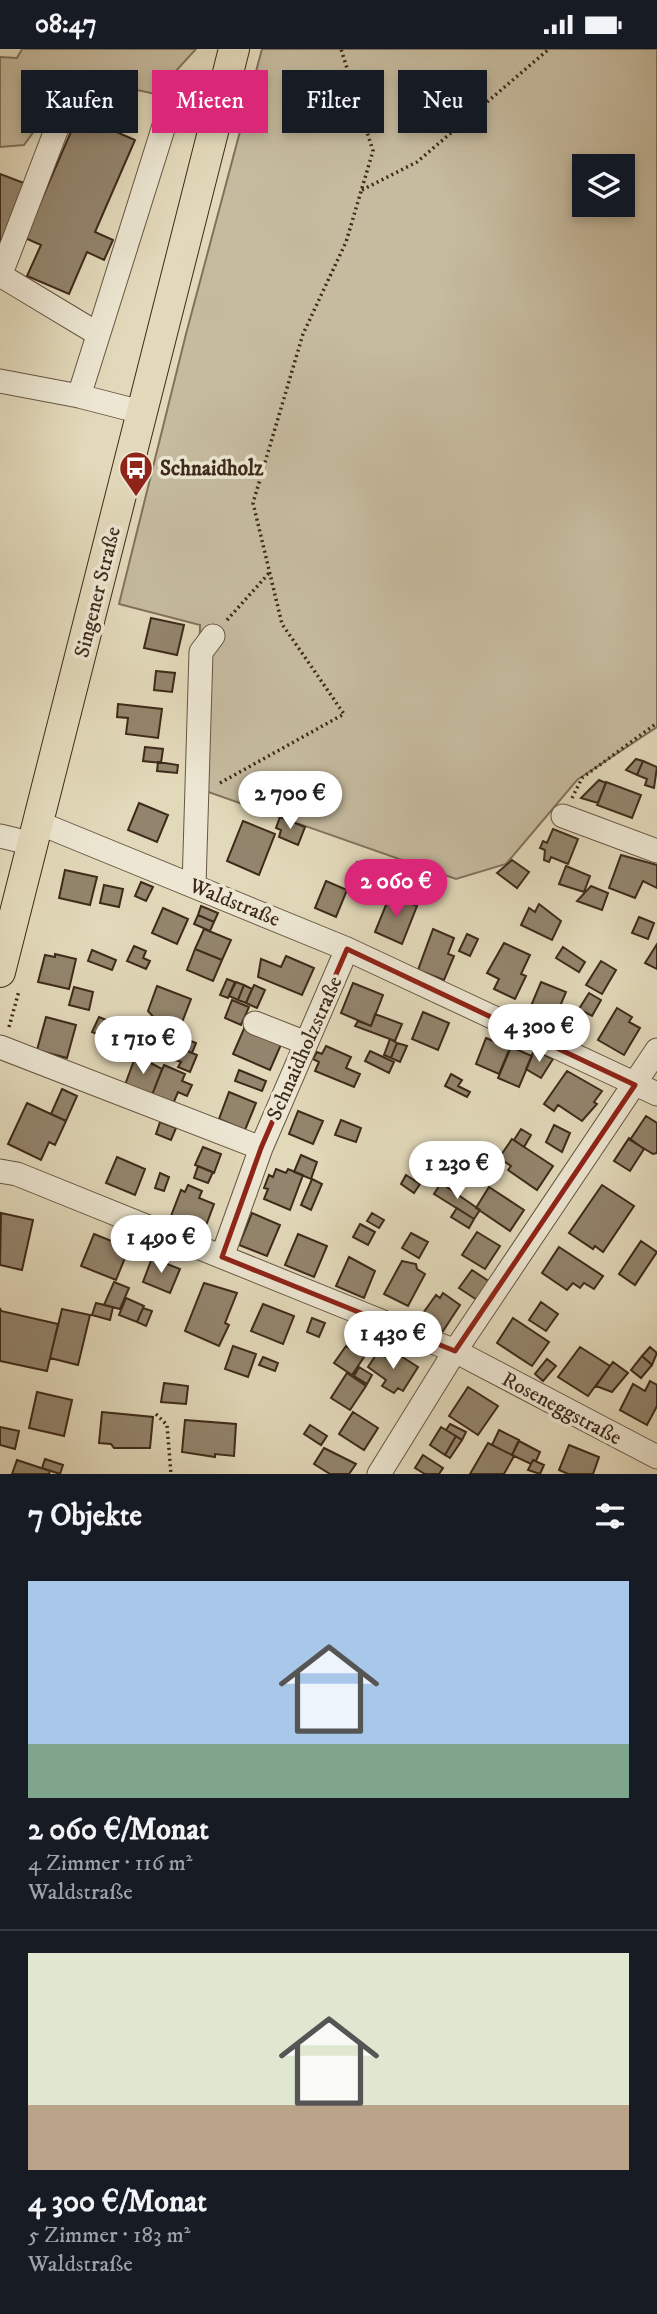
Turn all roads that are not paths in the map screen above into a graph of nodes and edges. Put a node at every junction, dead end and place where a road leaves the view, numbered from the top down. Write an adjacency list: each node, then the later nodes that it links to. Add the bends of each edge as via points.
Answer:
1 (234, 49): 8 (main road, Singener Straße)
2 (55, 133): 4 (street)
3 (162, 133): 5 (street)
4 (0, 275): 5 (street)
5 (98, 334): 7 (street)
6 (0, 381): 7 (street)
7 (79, 396): 8 (street)
8 (141, 412): 11 (main road, Singener Straße)
9 (214, 636): 14 (street, via 201,652)
10 (563, 816): 13 (street)
11 (36, 833): 12 (street, Waldstraße); 14 (street, Waldstraße); 16 (main road, Singener Straße)
12 (0, 836)
13 (657, 851)
14 (194, 886): 15 (street, Waldstraße)
15 (348, 949): 18 (street, Schnaidholzstraße); 21 (street, Waldstraße)
16 (0, 972)
17 (255, 1023): 18 (street)
18 (306, 1043): 23 (street, Schnaidholzstraße)
19 (0, 1047): 23 (street, Schnaidholzstraße)
20 (657, 1050): 21 (street)
21 (635, 1085): 22 (street, Waldstraße); 26 (street)
22 (657, 1094)
23 (261, 1148): 25 (street, Schnaidholzstraße)
24 (0, 1171): 25 (street, Roseneggstraße)
25 (222, 1257): 26 (street, Roseneggstraße)
26 (455, 1351): 27 (street, Roseneggstraße); 28 (street)
27 (652, 1458)
28 (379, 1474)

